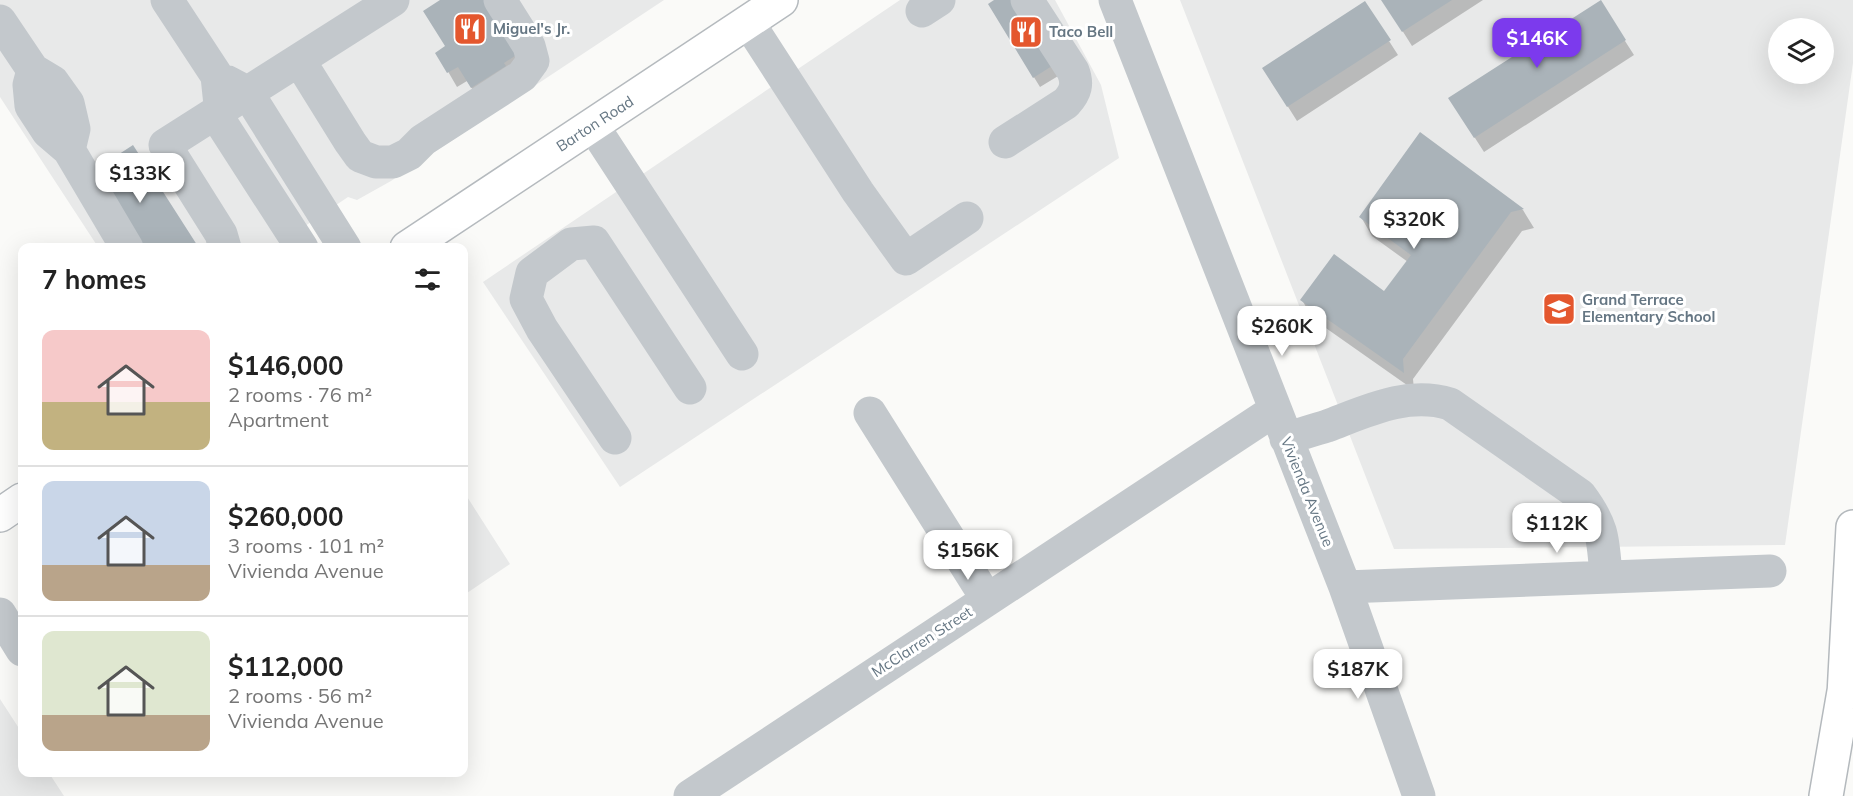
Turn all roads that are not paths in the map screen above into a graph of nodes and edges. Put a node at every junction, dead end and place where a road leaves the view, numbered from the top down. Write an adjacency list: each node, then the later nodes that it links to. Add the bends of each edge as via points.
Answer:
1 (167, 0): 10 (street)
2 (393, 0): 9 (street)
3 (500, 0): 9 (street, via 529,46 533,61 522,76 393,162 376,162 360,156)
4 (781, 0): 8 (main road, Barton Road)
5 (1027, 0): 14 (street, via 1077,82 1066,103)
6 (1115, 0): 24 (street, Vivienda Avenue)
7 (0, 21): 16 (street, via 33,70 29,85 31,106 48,132 69,150)
8 (748, 22): 13 (main road, Barton Road); 15 (street, via 906,259)
9 (299, 60): 11 (street)
10 (217, 76): 11 (street); 12 (street)
11 (247, 92): 12 (street); 19 (street)
12 (220, 109): 17 (street, via 165,145); 18 (street, via 222,124)
13 (593, 126): 20 (main road, Barton Road); 21 (street)
14 (1005, 142)
15 (967, 218)
16 (124, 243)
17 (224, 243)
18 (299, 243)
19 (342, 243)
20 (415, 243)
21 (742, 354)
22 (690, 388): 25 (street, via 594,242 572,244 550,258 532,273 526,299)
23 (870, 413): 32 (street)
24 (1281, 424): 30 (street, McClarren Street, via 1416,399 1450,404 1580,495 1601,530); 31 (street, Vivienda Avenue); 32 (street, McClarren Street)
25 (615, 438)
26 (18, 503): 27 (main road)
27 (0, 515)
28 (1853, 527): 36 (main road)
29 (1770, 571): 30 (street)
30 (1606, 577): 31 (street)
31 (1345, 587): 38 (street, Vivienda Avenue)
32 (987, 599): 37 (street, McClarren Street)
33 (0, 614): 35 (street)
34 (1853, 642): 36 (main road)
35 (18, 643)
36 (1844, 695): 39 (main road)
37 (690, 796)
38 (1419, 796)
39 (1826, 796)

